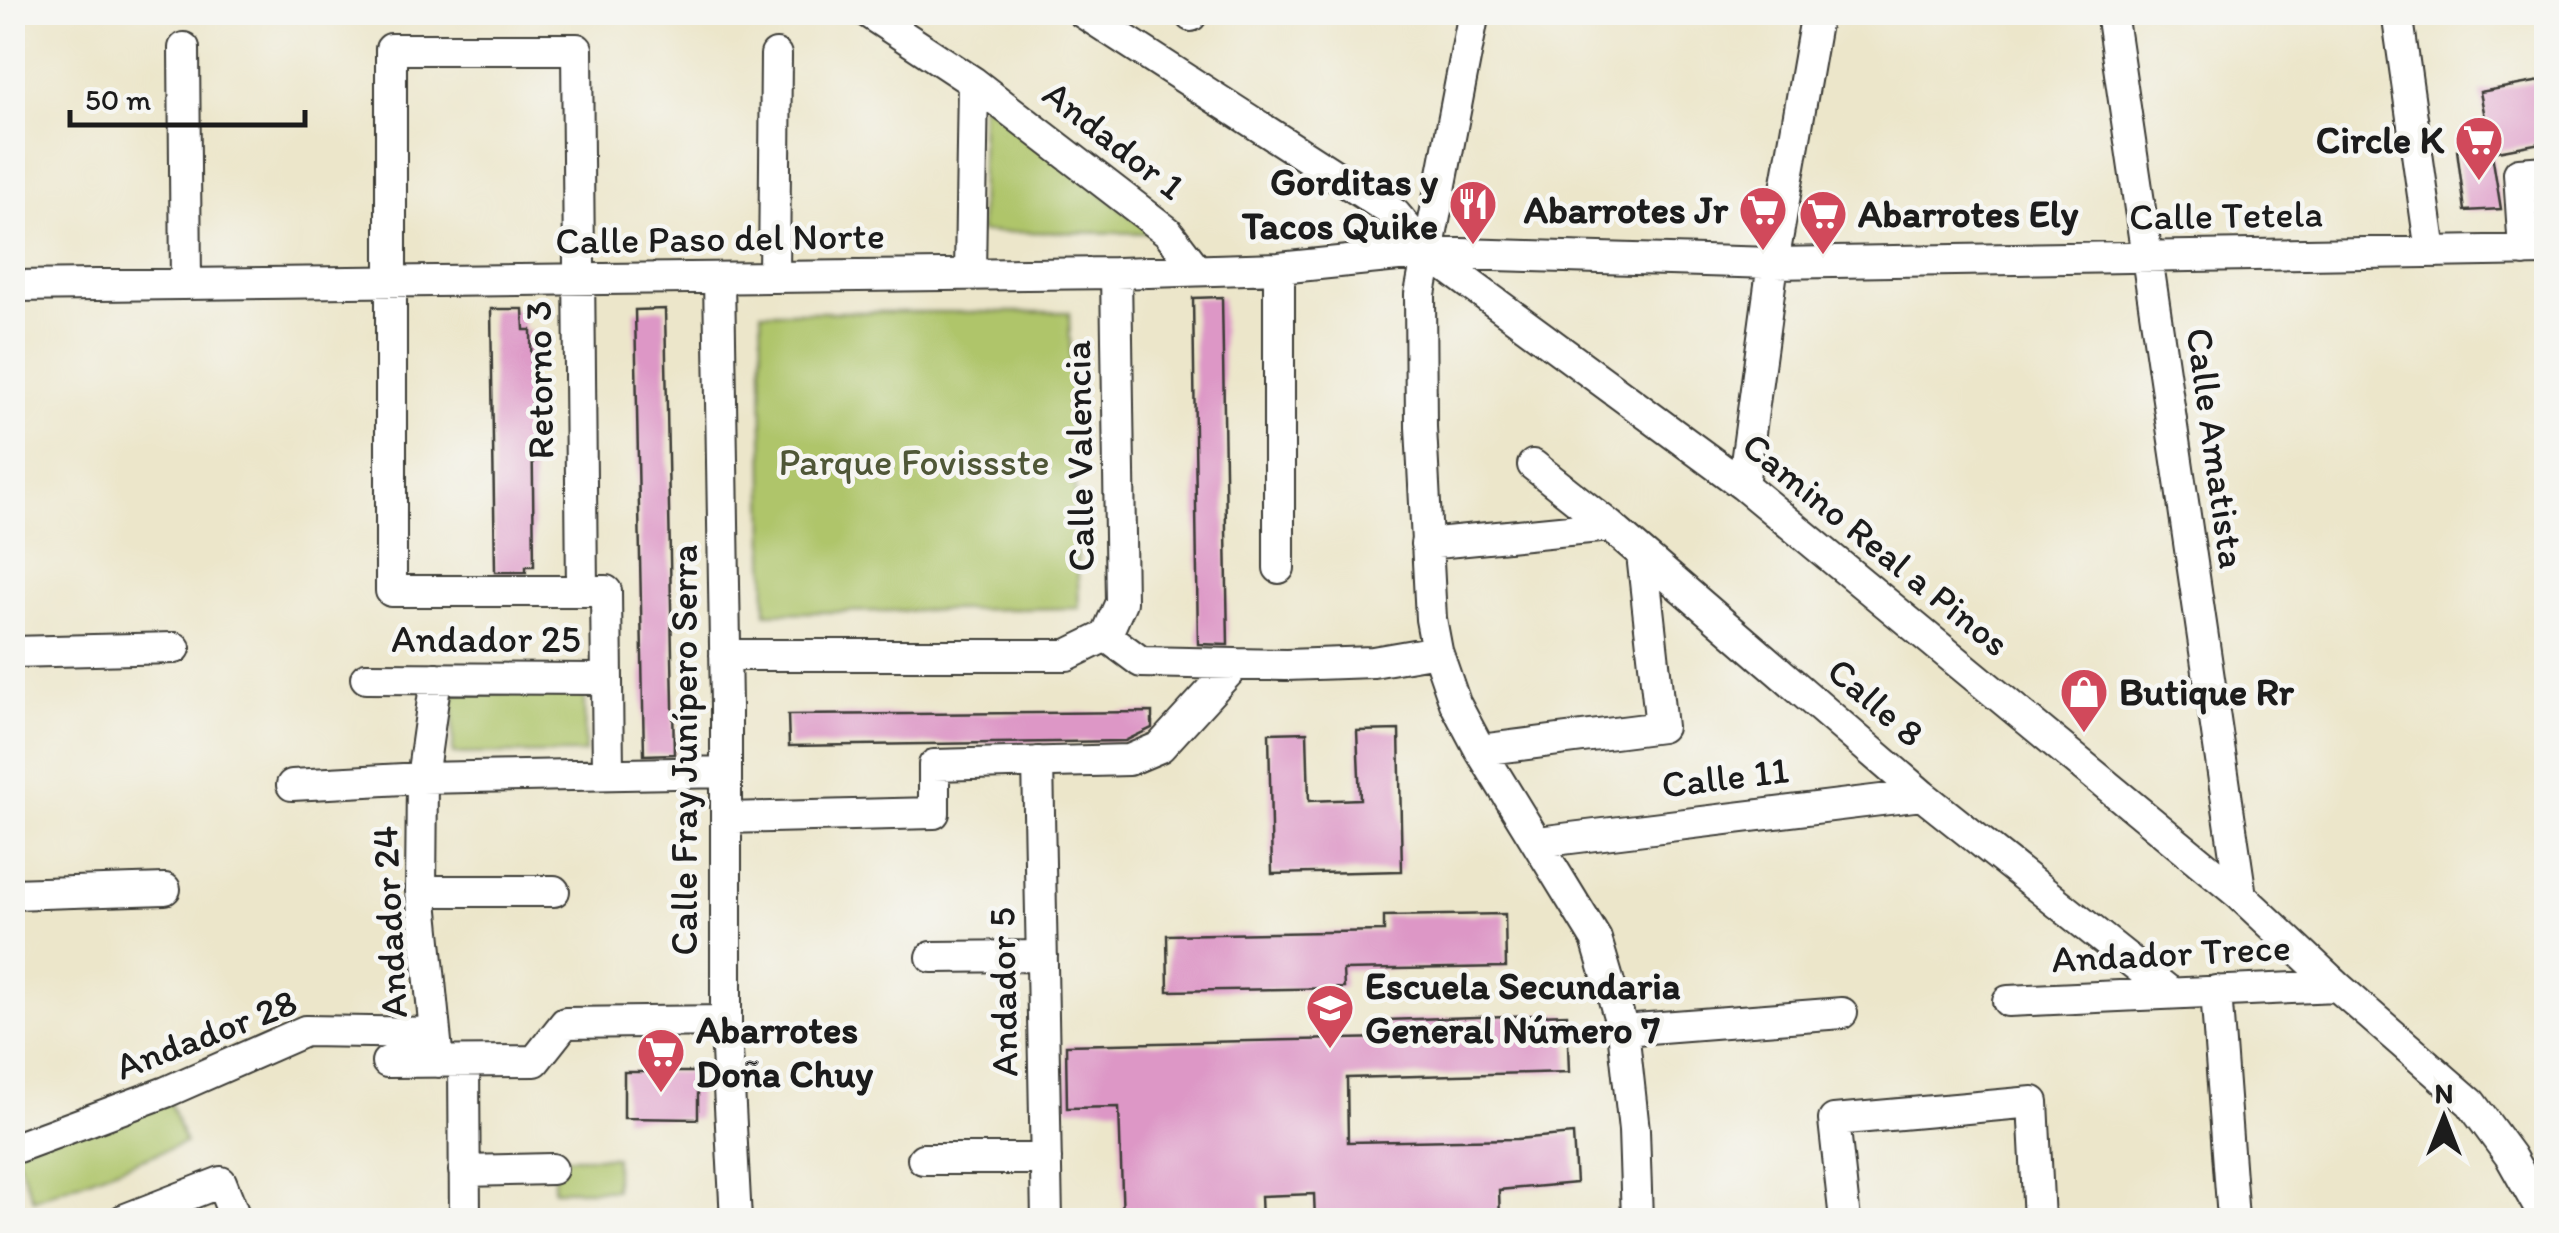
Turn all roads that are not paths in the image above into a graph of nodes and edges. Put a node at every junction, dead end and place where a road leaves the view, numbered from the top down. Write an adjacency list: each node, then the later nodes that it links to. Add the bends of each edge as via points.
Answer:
1 (867, 12): 9 (street, Andador 1)
2 (1082, 12): 13 (street, Camino Real a Pinos, via 1395,214)
3 (1474, 12): 13 (street)
4 (1817, 12): 15 (street)
5 (2110, 12): 14 (street, Calle Amatista)
6 (2398, 12): 12 (street)
7 (184, 48): 24 (street)
8 (776, 54): 20 (street)
9 (972, 82): 17 (street, Andador 1, via 1168,232); 19 (street)
10 (2546, 171): 11 (street, via 2519,173)
11 (2535, 251): 12 (street, Calle Tetela)
12 (2431, 252): 14 (street, Calle Tetela)
13 (1428, 253): 15 (street, Calle Tetela); 16 (street, Calle Paso del Norte); 27 (street, Camino Real a Pinos); 29 (street, via 1420,294)
14 (2147, 256): 15 (street, Calle Tetela); 55 (street, Calle Amatista)
15 (1773, 262): 27 (street)
16 (1280, 268): 17 (street, Calle Paso del Norte); 31 (street)
17 (1197, 270): 18 (street, Calle Paso del Norte)
18 (1116, 272): 19 (street, Calle Paso del Norte); 33 (street, Calle Valencia, via 1121,602)
19 (970, 274): 20 (street, Calle Paso del Norte)
20 (774, 277): 21 (street, Calle Paso del Norte)
21 (719, 278): 22 (street, Calle Paso del Norte); 37 (street, Calle Fray Junípero Serra)
22 (577, 280): 23 (street, Calle Paso del Norte); 23 (street, Retorno 3, via 577,49 391,49); 32 (street, Retorno 3)
23 (390, 282): 24 (street, Calle Paso del Norte); 32 (street, via 391,591)
24 (186, 284): 25 (street, Calle Paso del Norte)
25 (12, 286)
26 (1533, 466): 28 (street, Calle 8)
27 (1742, 485): 55 (street, Camino Real a Pinos)
28 (1610, 526): 29 (street); 30 (street, Calle 8)
29 (1426, 544): 35 (street)
30 (1642, 554): 42 (street, via 1661,727); 48 (street, Calle 8)
31 (1280, 568)
32 (582, 591): 41 (street, via 606,591)
33 (1106, 636): 37 (street, via 1067,655); 38 (street, via 1141,662)
34 (175, 648): 36 (street)
35 (1437, 650): 38 (street, via 1374,662); 42 (street)
36 (12, 652)
37 (725, 655): 45 (street, Calle Fray Junípero Serra)
38 (1236, 664): 43 (street, via 1160,747 1129,760)
39 (366, 678): 40 (street, Andador 25)
40 (436, 678): 41 (street, Andador 25); 46 (street, Andador 24)
41 (606, 679): 44 (street)
42 (1480, 750): 50 (street)
43 (1038, 762): 49 (street, via 934,764 934,812); 56 (street, Andador 5)
44 (608, 772): 45 (street); 46 (street)
45 (726, 772): 49 (street, Calle Fray Junípero Serra)
46 (422, 778): 47 (street); 52 (street, Andador 24)
47 (292, 786)
48 (1922, 795): 50 (street, Calle 11); 60 (street, Calle 8)
49 (726, 818): 63 (street, Calle Fray Junípero Serra)
50 (1538, 842): 64 (street, via 1596,938)
51 (165, 889): 54 (street)
52 (421, 891): 53 (street); 65 (street, Andador 24)
53 (554, 891)
54 (12, 894)
55 (2241, 896): 58 (street, Camino Real a Pinos)
56 (1042, 956): 57 (street); 69 (street, Andador 5)
57 (932, 957)
58 (2337, 986): 59 (street, Andador Trece); 81 (street, Camino Real a Pinos, via 2470,1103)
59 (2216, 992): 60 (street, Andador Trece); 73 (street)
60 (2171, 993): 61 (street, Andador Trece)
61 (2008, 1001)
62 (1842, 1014): 64 (street)
63 (726, 1021): 65 (street, Andador 28, via 564,1023 535,1061); 76 (street, Calle Fray Junípero Serra)
64 (1623, 1030): 78 (street)
65 (446, 1052): 66 (street, Andador 28); 67 (street, Andador 28, via 306,1031); 71 (street, Andador 24)
66 (387, 1062)
67 (12, 1149)
68 (924, 1159): 69 (street)
69 (1046, 1159): 77 (street, Andador 5)
70 (552, 1169): 71 (street)
71 (464, 1171): 75 (street, Andador 24)
72 (128, 1219): 74 (street, via 221,1182)
73 (2234, 1219)
74 (236, 1220)
75 (465, 1220)
76 (736, 1220)
77 (1047, 1220)
78 (1638, 1220)
79 (1844, 1220): 80 (street, via 1834,1120 2033,1102)
80 (2039, 1220)
81 (2546, 1220)

